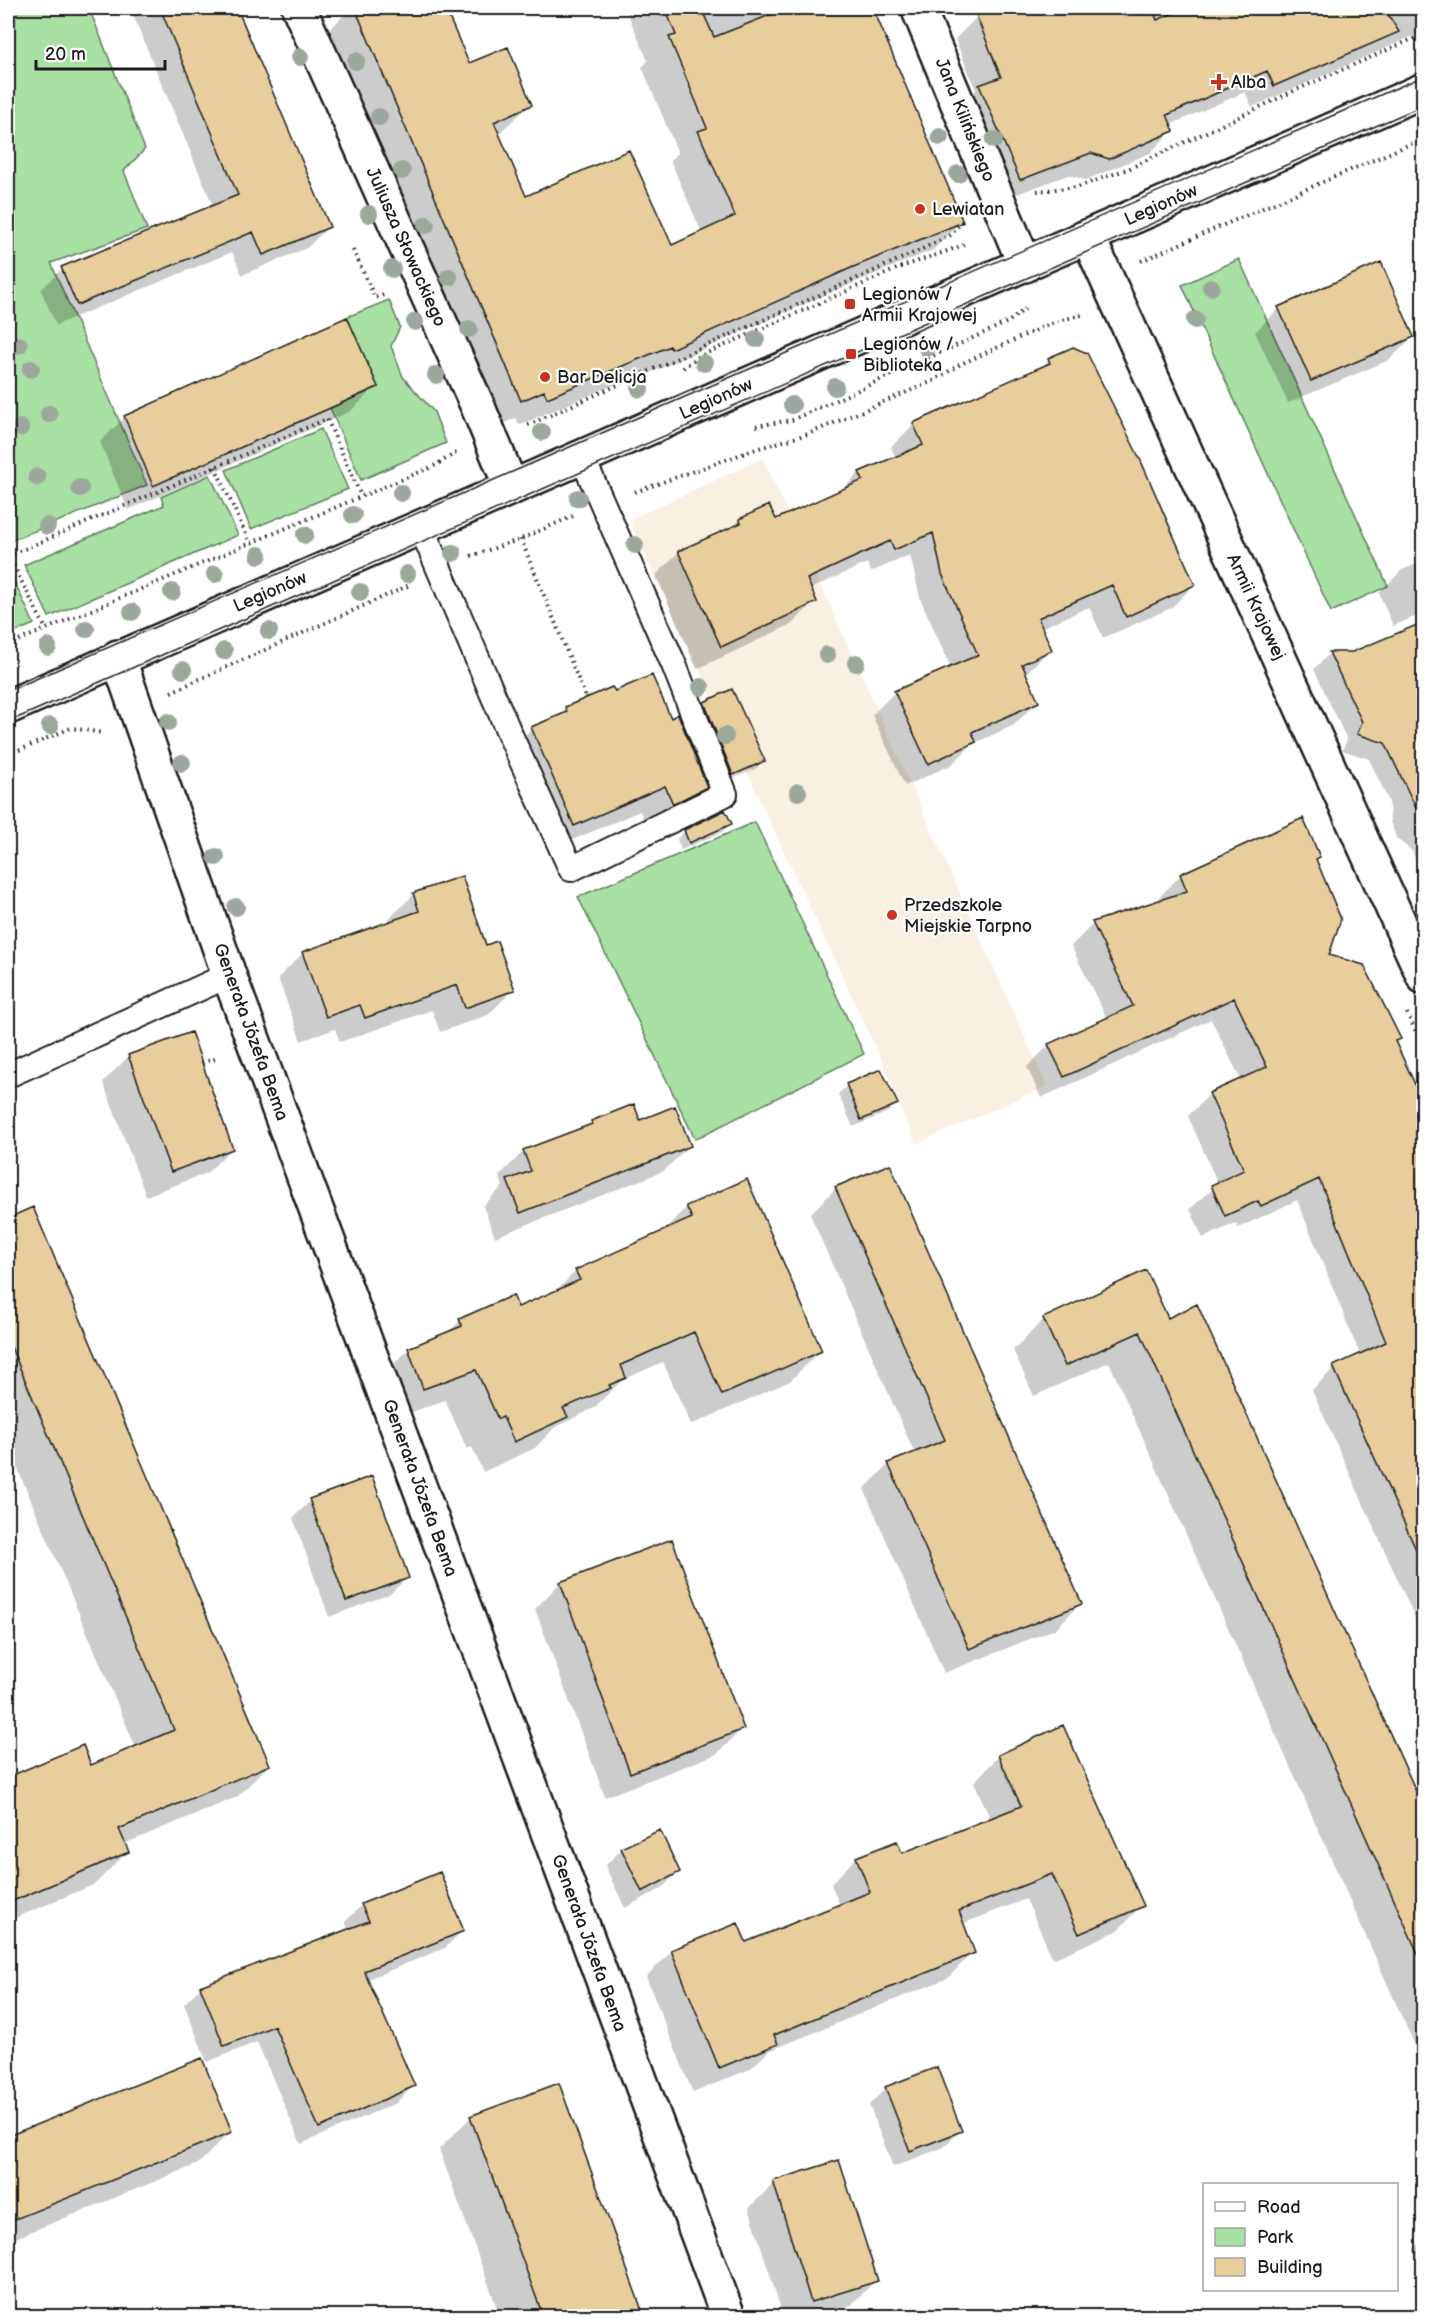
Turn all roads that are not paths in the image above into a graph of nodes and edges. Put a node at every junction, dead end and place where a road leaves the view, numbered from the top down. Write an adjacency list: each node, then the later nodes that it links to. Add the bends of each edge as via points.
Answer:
1 (299, 8): 7 (street, Juliusza Słowackiego)
2 (918, 8): 5 (street, Jana Kilińskiego)
3 (1424, 90): 4 (street, Legionów)
4 (1089, 237): 5 (street, Legionów); 12 (street, Armii Krajowej)
5 (1025, 265): 6 (street, Legionów)
6 (582, 457): 7 (street, Legionów); 8 (lane, via 674,665 725,794 571,869)
7 (512, 487): 8 (street, Legionów)
8 (421, 527): 9 (street, Legionów)
9 (118, 657): 10 (street, Legionów); 11 (street, Generała Józefa Bema)
10 (8, 707)
11 (229, 975): 13 (lane); 14 (street, Generała Józefa Bema)
12 (1424, 977)
13 (8, 1075)
14 (728, 2316)

